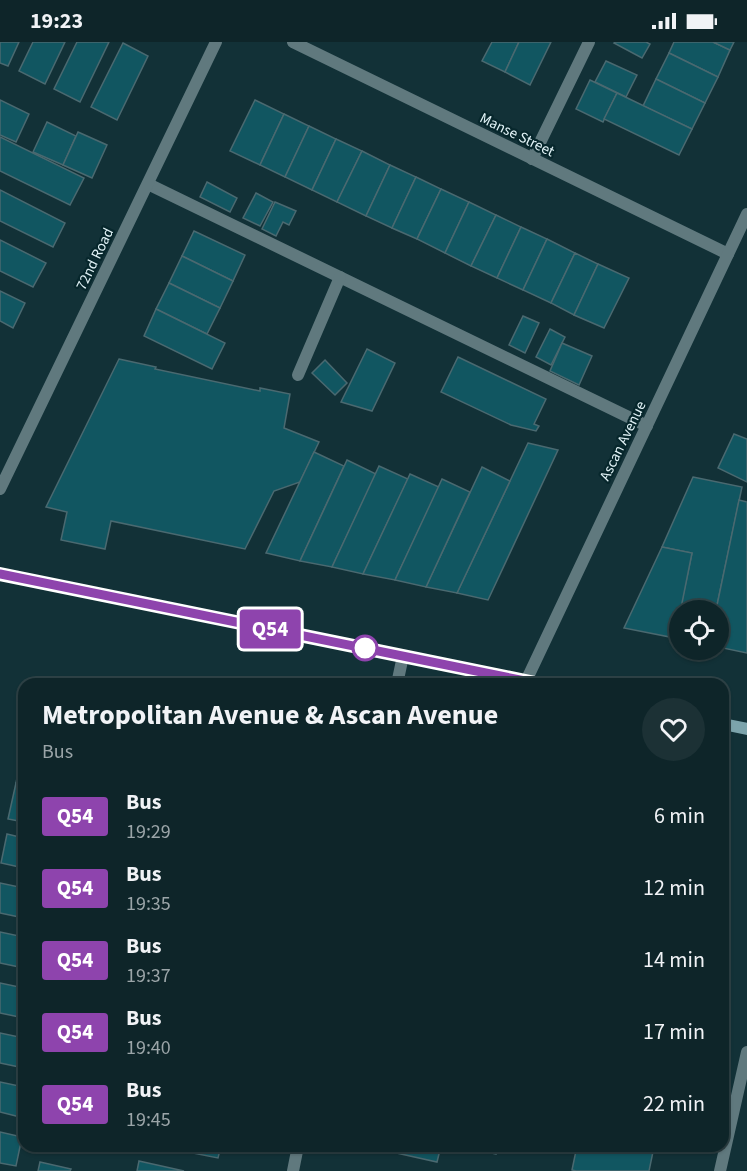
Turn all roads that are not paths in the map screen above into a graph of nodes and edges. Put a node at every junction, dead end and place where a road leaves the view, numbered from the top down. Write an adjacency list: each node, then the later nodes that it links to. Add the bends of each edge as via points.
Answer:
1 (216, 42): 5 (street, 72nd Road)
2 (292, 42): 4 (street, Manse Street)
3 (589, 42): 4 (street)
4 (532, 159): 7 (street, Manse Street)
5 (148, 184): 8 (street); 11 (street, 72nd Road)
6 (747, 214): 7 (street, Ascan Avenue)
7 (728, 254): 10 (street, Ascan Avenue)
8 (340, 277): 9 (street); 10 (street)
9 (298, 375)
10 (647, 426): 16 (street, Ascan Avenue)
11 (0, 489)
12 (0, 574): 13 (main road)
13 (403, 656): 14 (street); 15 (main road)
14 (398, 678)
15 (511, 678)
16 (527, 678)
17 (729, 725): 18 (main road)
18 (747, 729)
19 (747, 1052): 20 (street)
20 (729, 1131)
21 (297, 1152): 23 (street)
22 (724, 1152): 24 (street)
23 (293, 1171)
24 (720, 1171)

